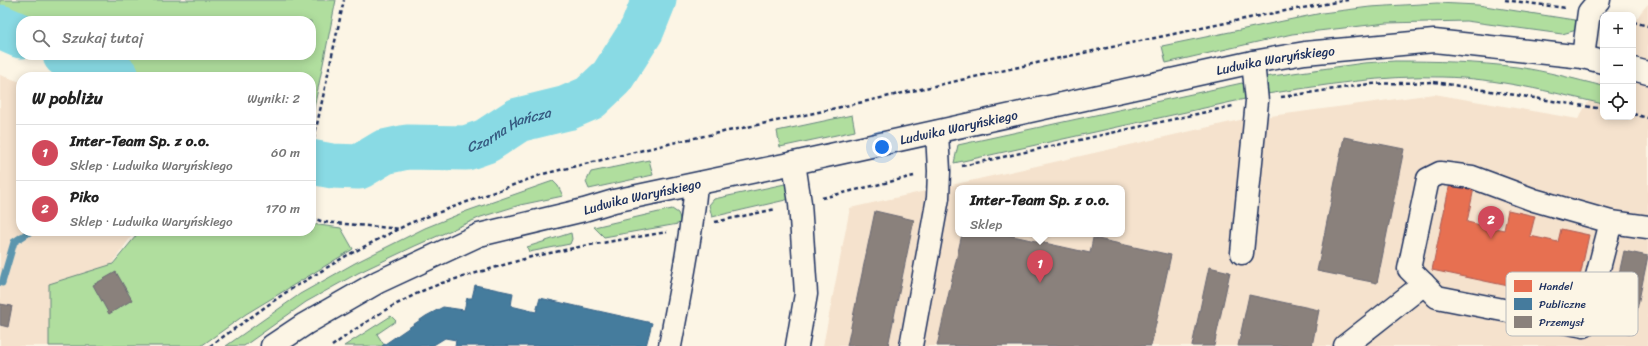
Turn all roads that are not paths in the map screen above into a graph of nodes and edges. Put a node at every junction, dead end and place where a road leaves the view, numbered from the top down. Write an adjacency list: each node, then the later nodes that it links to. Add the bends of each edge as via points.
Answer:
1 (1594, 6): 2 (street)
2 (1593, 59): 3 (street, Ludwika Waryńskiego, via 1434,41 1305,53)
3 (1252, 62): 6 (street, Ludwika Waryńskiego); 11 (street, via 1257,101)
4 (1636, 70): 5 (street)
5 (1648, 73)
6 (937, 132): 7 (street, Ludwika Waryńskiego); 18 (street, via 938,198)
7 (794, 163): 8 (street, Ludwika Waryńskiego); 17 (street, via 800,203 806,294)
8 (696, 185): 15 (street, Ludwika Waryńskiego, via 614,201 479,235 378,282); 16 (street, via 689,247)
9 (1611, 222): 10 (street); 12 (street); 13 (street, via 1534,200 1472,177 1440,173 1428,179 1409,269)
10 (1648, 227)
11 (1242, 253)
12 (1598, 272)
13 (1424, 284): 14 (street, via 1437,297); 19 (street)
14 (1506, 311)
15 (272, 346)
16 (670, 346)
17 (797, 346)
18 (911, 346)
19 (1345, 346)

